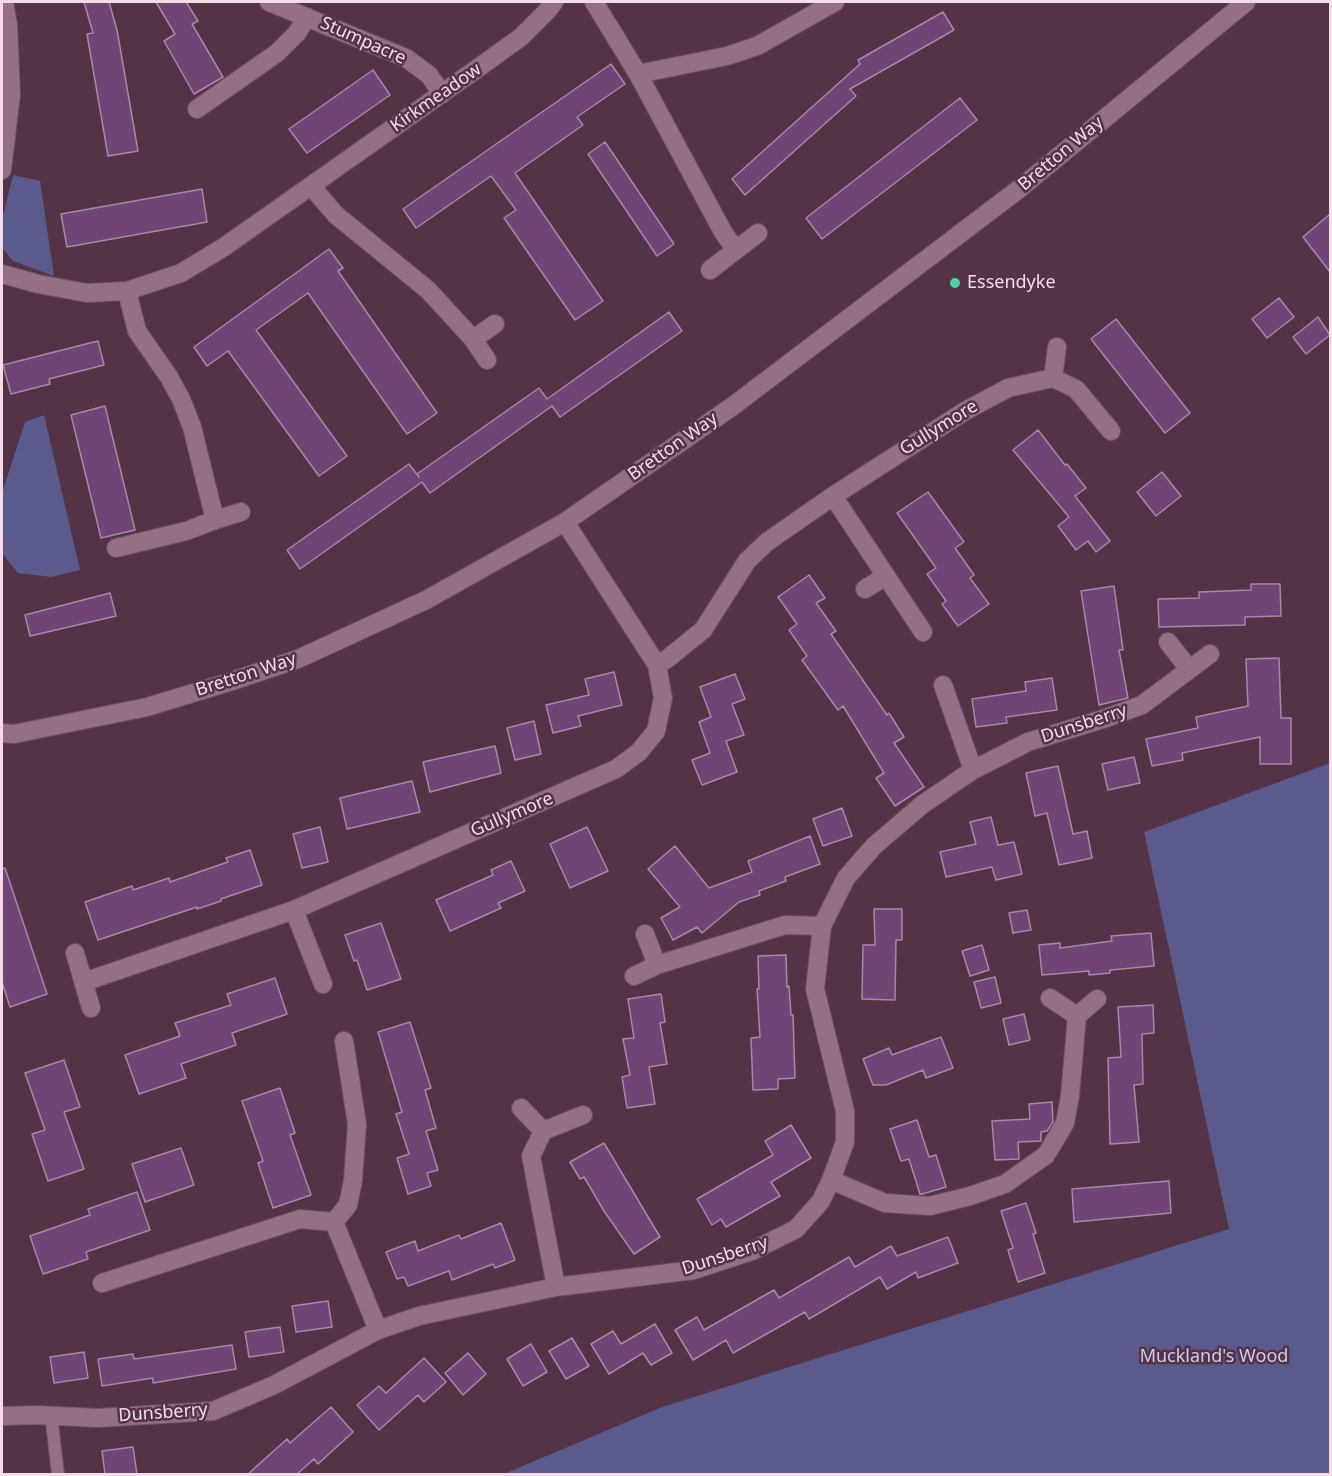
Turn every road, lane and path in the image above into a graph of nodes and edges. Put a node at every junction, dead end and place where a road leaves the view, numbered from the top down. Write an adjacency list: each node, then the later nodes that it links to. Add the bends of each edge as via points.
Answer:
1 (4, 2): 8 (street)
2 (269, 2): 7 (street, Stumpacre)
3 (554, 2): 10 (street, Kirkmeadow, via 521,37)
4 (594, 2): 9 (street)
5 (836, 2): 9 (street, via 757,46)
6 (1246, 2): 28 (street, Bretton Way, via 1019,189 733,406)
7 (307, 17): 10 (street, Stumpacre, via 406,58 429,75); 11 (street, Stumpacre, via 277,52)
8 (5, 25): 12 (street, via 11,101)
9 (638, 74): 15 (street)
10 (442, 94): 13 (street, Kirkmeadow)
11 (197, 110)
12 (2, 170)
13 (311, 186): 18 (street, Kirkmeadow, via 181,273); 20 (street, via 336,215 428,290)
14 (758, 233): 15 (street)
15 (735, 249): 16 (street)
16 (710, 270)
17 (2, 274): 18 (street, Kirkmeadow, via 87,293)
18 (127, 291): 27 (street, via 138,331 170,377 192,427)
19 (495, 324): 20 (street)
20 (473, 339): 22 (street)
21 (1058, 347): 23 (street)
22 (487, 360)
23 (1053, 378): 24 (street, via 1076,389); 25 (street, Gullymore, via 1008,388 964,411)
24 (1111, 430)
25 (833, 496): 30 (street); 35 (street, Gullymore, via 767,542 747,561 703,630)
26 (241, 512): 27 (street)
27 (215, 520): 29 (street)
28 (565, 522): 35 (street, Gullymore); 38 (street, Bretton Way, via 426,600 298,659 147,707)
29 (116, 548)
30 (886, 576): 31 (street); 32 (street)
31 (865, 589)
32 (923, 632)
33 (1168, 642): 36 (street)
34 (1210, 654): 36 (street, Dunsberry)
35 (657, 664): 40 (street, Gullymore, via 663,699 656,731 639,752 616,769)
36 (1189, 669): 39 (street, Dunsberry, via 1142,705 1028,742)
37 (943, 685): 39 (street)
38 (6, 736)
39 (973, 770): 41 (street, Dunsberry, via 923,804 874,846 846,878)
40 (294, 910): 46 (street, Gullymore); 47 (street)
41 (822, 926): 44 (street, via 785,925); 56 (street, Dunsberry, via 815,989 845,1111 845,1142)
42 (645, 934): 44 (street)
43 (75, 953): 46 (street)
44 (657, 965): 45 (street)
45 (634, 976)
46 (84, 982): 50 (street)
47 (323, 984)
48 (1050, 998): 51 (street)
49 (1097, 999): 51 (street)
50 (91, 1008)
51 (1077, 1016): 56 (street, via 1065,1123 1046,1155 1005,1184 930,1206 885,1203)
52 (344, 1041): 57 (street, via 357,1124 348,1206)
53 (521, 1108): 55 (street)
54 (583, 1115): 55 (street)
55 (543, 1131): 59 (street, via 531,1156)
56 (831, 1180): 59 (street, Dunsberry, via 821,1202 796,1229 752,1251 694,1270)
57 (334, 1222): 58 (street, via 300,1219); 60 (street)
58 (102, 1283)
59 (556, 1287): 60 (street, Dunsberry, via 420,1316)
60 (378, 1330): 61 (street, Dunsberry, via 274,1385 213,1411 98,1418)
61 (51, 1415): 62 (street, Dunsberry); 63 (lane)
62 (2, 1416)
63 (58, 1474)

